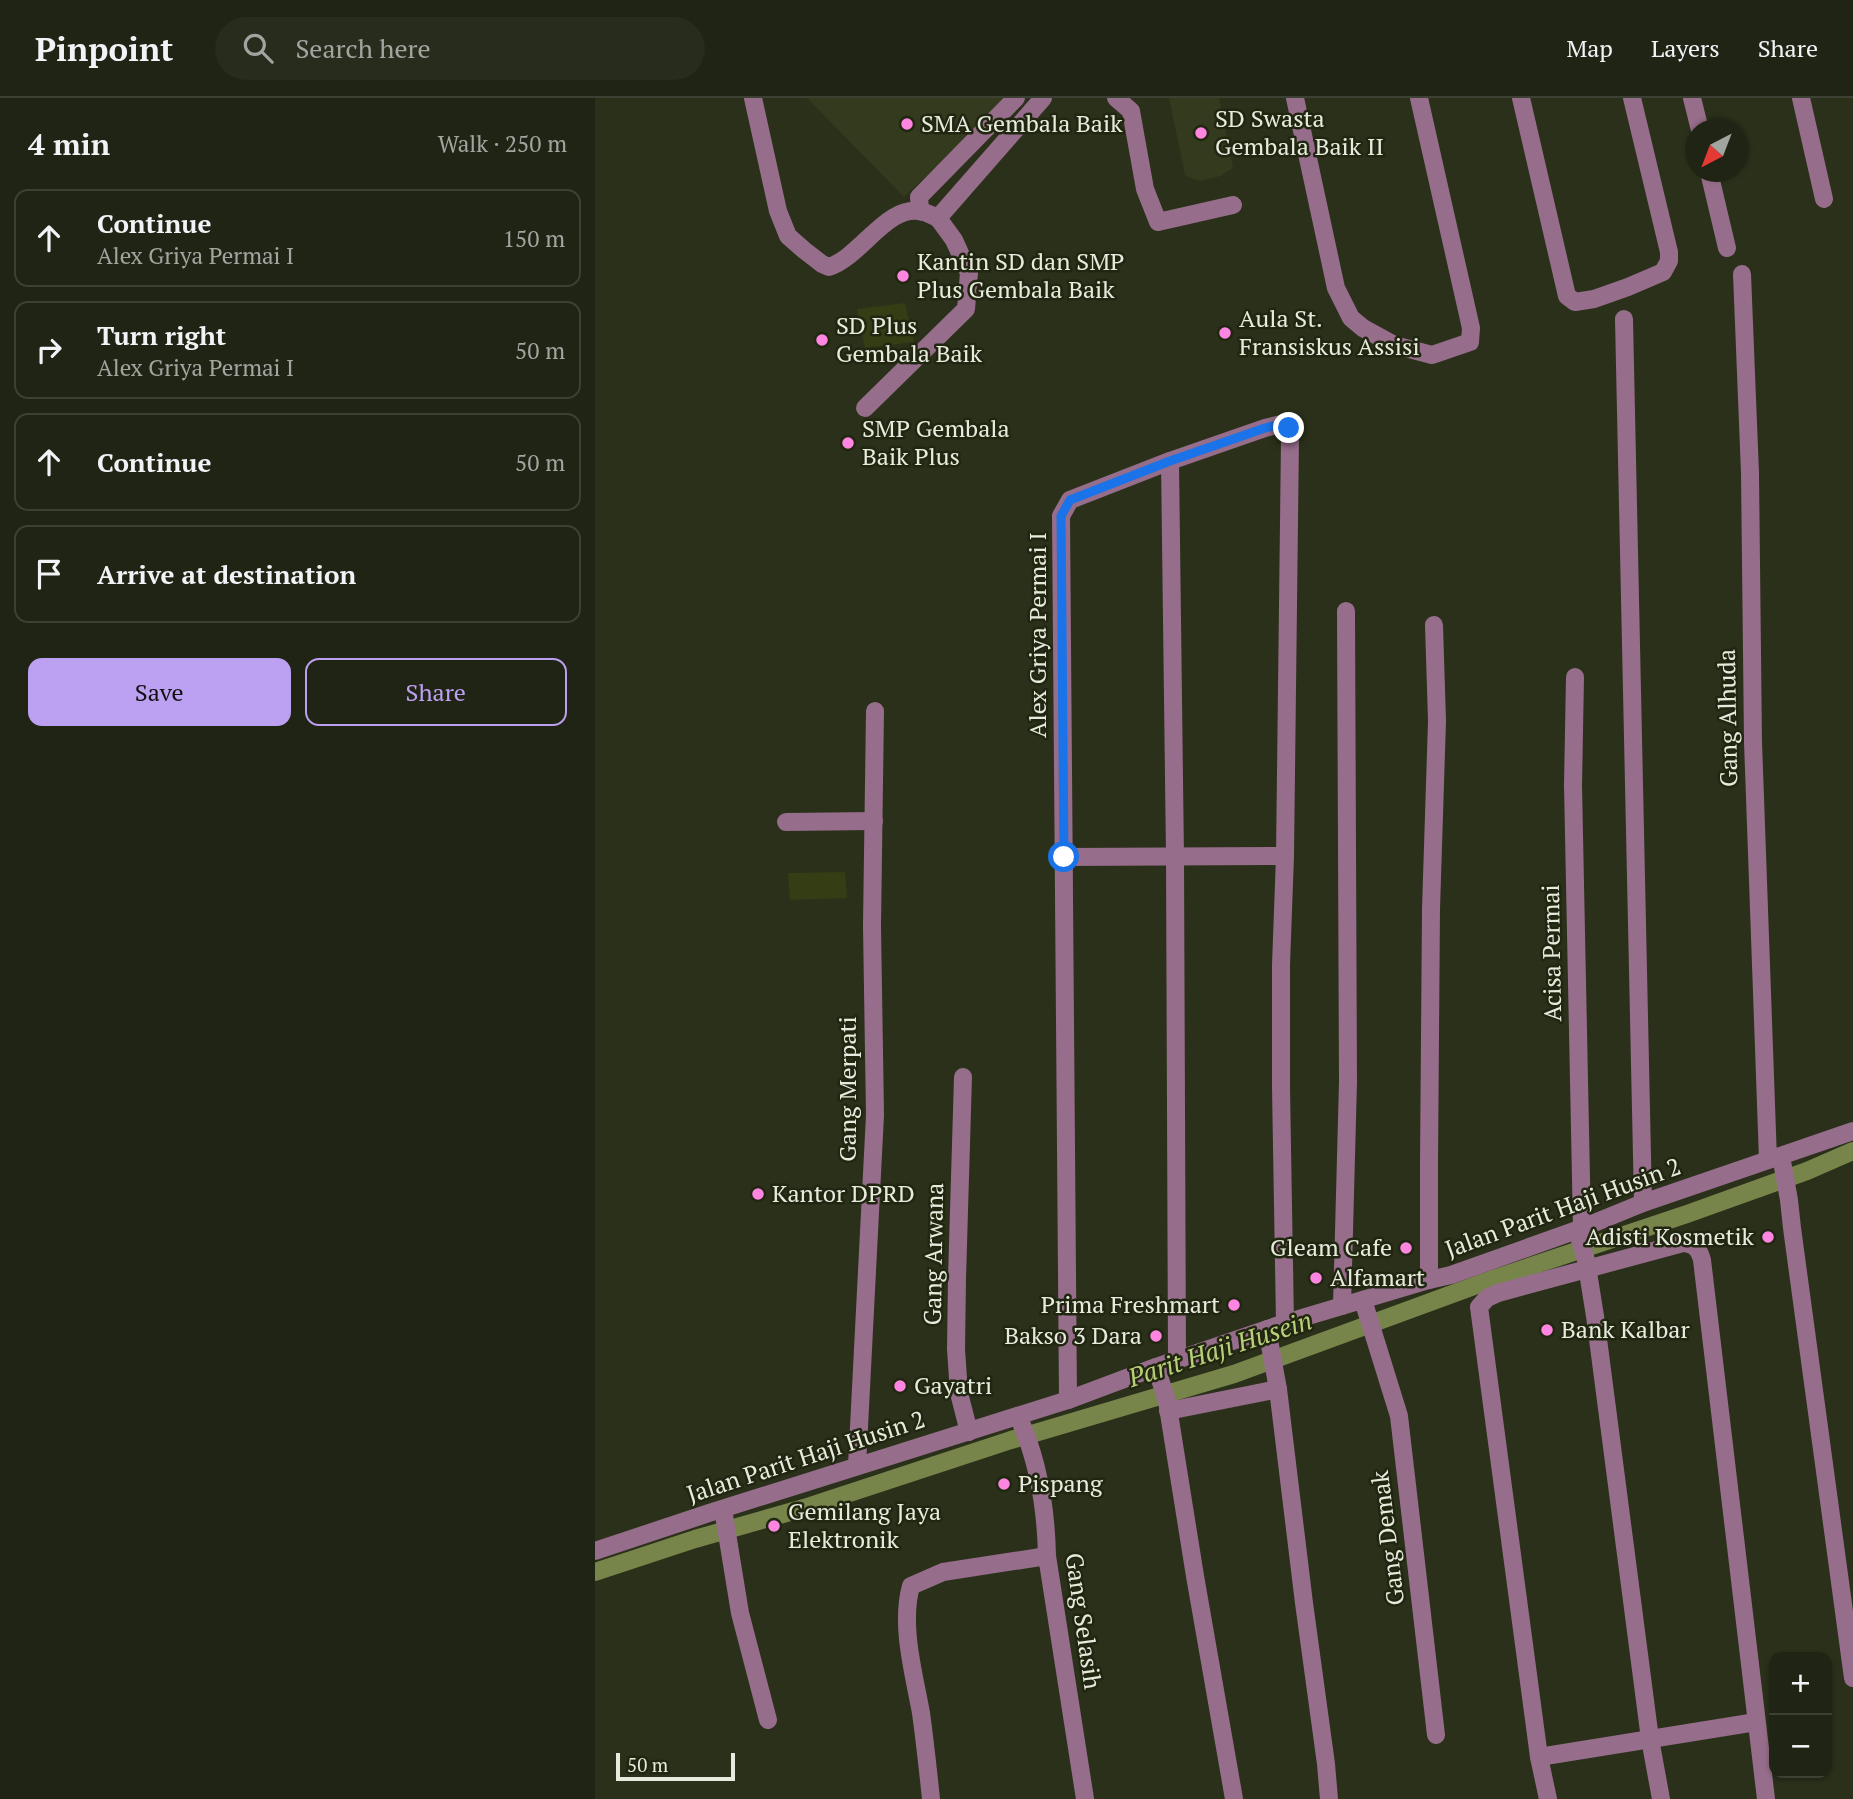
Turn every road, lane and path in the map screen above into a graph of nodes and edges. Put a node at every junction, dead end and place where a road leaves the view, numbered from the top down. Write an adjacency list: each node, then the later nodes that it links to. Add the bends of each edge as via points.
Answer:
1 (754, 98): 15 (street, via 778,211 788,236 822,264 829,267 847,259 894,216)
2 (1016, 98): 15 (street, via 919,197)
3 (1043, 98): 16 (street)
4 (1117, 98): 14 (street, via 1131,111 1145,189 1158,222)
5 (1295, 98): 6 (street, via 1336,288 1352,318 1363,328 1394,345 1432,355 1470,342 1472,328)
6 (1419, 98)
7 (1521, 98): 8 (street, via 1567,296 1576,302 1663,272 1669,261)
8 (1632, 98)
9 (1692, 98): 11 (street)
10 (1801, 98): 13 (street)
11 (1697, 119)
12 (1712, 182): 17 (street)
13 (1824, 199)
14 (1233, 205)
15 (920, 210): 16 (street)
16 (938, 218): 20 (street, via 969,273 966,309)
17 (1727, 248)
18 (1742, 274): 33 (street, Gang Alhuda, via 1752,742)
19 (1625, 319): 34 (street)
20 (865, 408)
21 (1170, 461): 28 (street, Alex Griya Permai I, via 1265,428 1281,424 1289,428); 29 (street, Alex Griya Permai I, via 1070,500 1061,516); 30 (street)
22 (1346, 611): 38 (street, via 1348,1082)
23 (1434, 625): 37 (street, via 1437,721)
24 (1576, 677): 35 (street, Acisa Permai, via 1573,785)
25 (875, 711): 26 (street, Gang Merpati)
26 (874, 821): 27 (street); 49 (street, Gang Merpati, via 875,1115)
27 (786, 822)
28 (1285, 856): 30 (street); 40 (street, via 1281,1088)
29 (1064, 857): 30 (street); 45 (street, Alex Griya Permai I)
30 (1175, 857): 42 (street)
31 (964, 1077): 48 (street, Gang Arwana, via 956,1349 959,1393)
32 (1853, 1131): 33 (street, Jalan Parit Haji Husin 2)
33 (1777, 1160): 34 (street, Jalan Parit Haji Husin 2); 53 (street, Gang Alhuda, via 1790,1200)
34 (1643, 1203): 35 (street, Jalan Parit Haji Husin 2)
35 (1579, 1232): 36 (street, Acisa Permai); 37 (street, Jalan Parit Haji Husin 2)
36 (1586, 1264): 55 (street, via 1683,1243 1699,1250); 57 (street, Acisa Permai); 58 (street, via 1498,1293 1479,1307)
37 (1429, 1280): 39 (street, Jalan Parit Haji Husin 2)
38 (1342, 1306): 39 (street, Jalan Parit Haji Husin 2); 40 (street, Jalan Parit Haji Husin 2)
39 (1366, 1306): 56 (street, Gang Demak, via 1399,1416)
40 (1286, 1323): 41 (street, Jalan Parit Haji Husin 2)
41 (1271, 1345): 42 (street, Jalan Parit Haji Husin 2); 44 (street)
42 (1177, 1360): 43 (street, Jalan Parit Haji Husin 2)
43 (1158, 1374): 45 (street, Jalan Parit Haji Husin 2); 46 (street)
44 (1278, 1389): 46 (street); 62 (street)
45 (1068, 1400): 47 (street, Jalan Parit Haji Husin 2)
46 (1168, 1406): 61 (street)
47 (1021, 1422): 48 (street, Jalan Parit Haji Husin 2); 52 (street, Gang Selasih, via 1040,1485)
48 (969, 1432): 49 (street, Jalan Parit Haji Husin 2)
49 (857, 1466): 50 (street, Jalan Parit Haji Husin 2)
50 (723, 1510): 51 (street, Jalan Parit Haji Husin 2); 54 (street, via 740,1613)
51 (600, 1547)
52 (1047, 1556): 59 (street, via 943,1572 911,1586 907,1628); 60 (street, Gang Selasih)
53 (1853, 1678)
54 (768, 1720)
55 (1756, 1722): 57 (street); 65 (street)
56 (1436, 1735)
57 (1650, 1739): 58 (street); 64 (street, Acisa Permai)
58 (1539, 1757): 63 (street)
59 (931, 1799)
60 (1085, 1799)
61 (1234, 1799)
62 (1329, 1799)
63 (1548, 1799)
64 (1661, 1799)
65 (1766, 1799)

